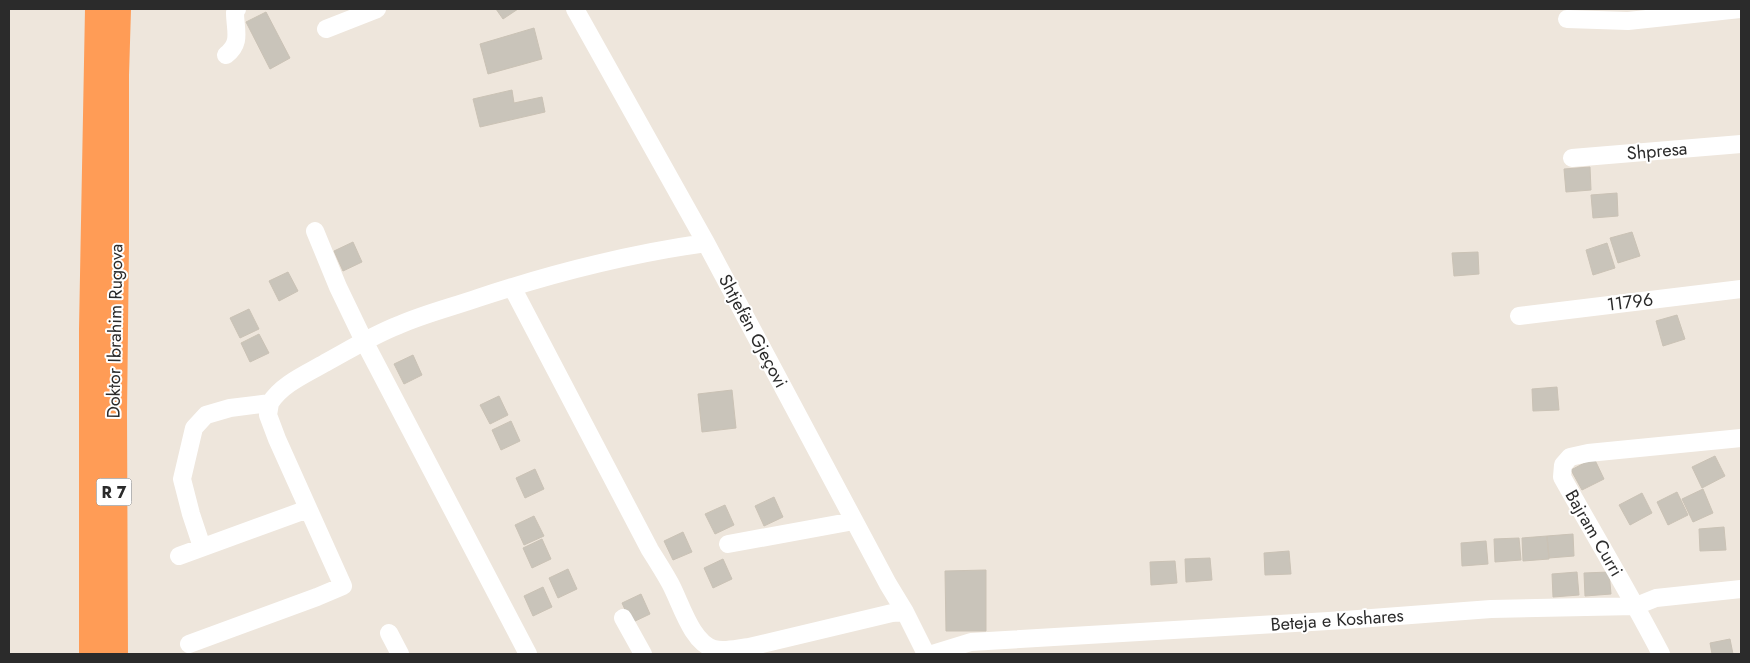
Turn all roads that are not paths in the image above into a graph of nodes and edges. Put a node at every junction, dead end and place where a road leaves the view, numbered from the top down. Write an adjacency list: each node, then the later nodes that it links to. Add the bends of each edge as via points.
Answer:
1 (98, 9): 32 (highway, Doktor Ibrahim Rugova / R 7, via 92,329)
2 (118, 9): 33 (highway, Doktor Ibrahim Rugova / R 7)
3 (237, 9): 9 (street, via 237,41)
4 (377, 9): 8 (street)
5 (575, 9): 13 (street, Shtjefën Gjeçovi)
6 (1740, 9): 7 (street, via 1628,21)
7 (1567, 18)
8 (326, 28)
9 (226, 54)
10 (1741, 144): 11 (street, Shpresa)
11 (1572, 158)
12 (315, 231): 17 (street)
13 (706, 243): 14 (street, via 591,264); 21 (street, Shtjefën Gjeçovi)
14 (512, 287): 17 (street, via 399,324); 31 (street, via 691,627 701,641)
15 (1741, 289): 16 (street, 11796)
16 (1518, 316)
17 (364, 341): 18 (street, via 290,383); 35 (street)
18 (270, 403): 20 (street, via 268,415); 23 (street, via 206,415 194,428 182,479)
19 (1741, 438): 26 (street, Bajram Curri, via 1588,454 1570,457 1563,466 1562,477)
20 (308, 509): 23 (street); 30 (street, via 343,586)
21 (854, 521): 22 (street); 27 (street, Shtjefën Gjeçovi)
22 (728, 544)
23 (202, 547): 24 (street)
24 (179, 556)
25 (1741, 589): 26 (street, Beteja e Koshares, via 1656,598)
26 (1636, 606): 39 (street, Beteja e Koshares, via 1491,609 1025,638 971,642); 40 (street, Bajram Curri)
27 (905, 612): 31 (street, via 749,647); 38 (street, Shtjefën Gjeçovi)
28 (623, 618): 36 (street)
29 (389, 633): 34 (street)
30 (189, 644)
31 (714, 649): 37 (street)
32 (92, 654)
33 (115, 654)
34 (400, 654)
35 (528, 654)
36 (643, 654)
37 (692, 654)
38 (926, 654)
39 (932, 654)
40 (1661, 654)

